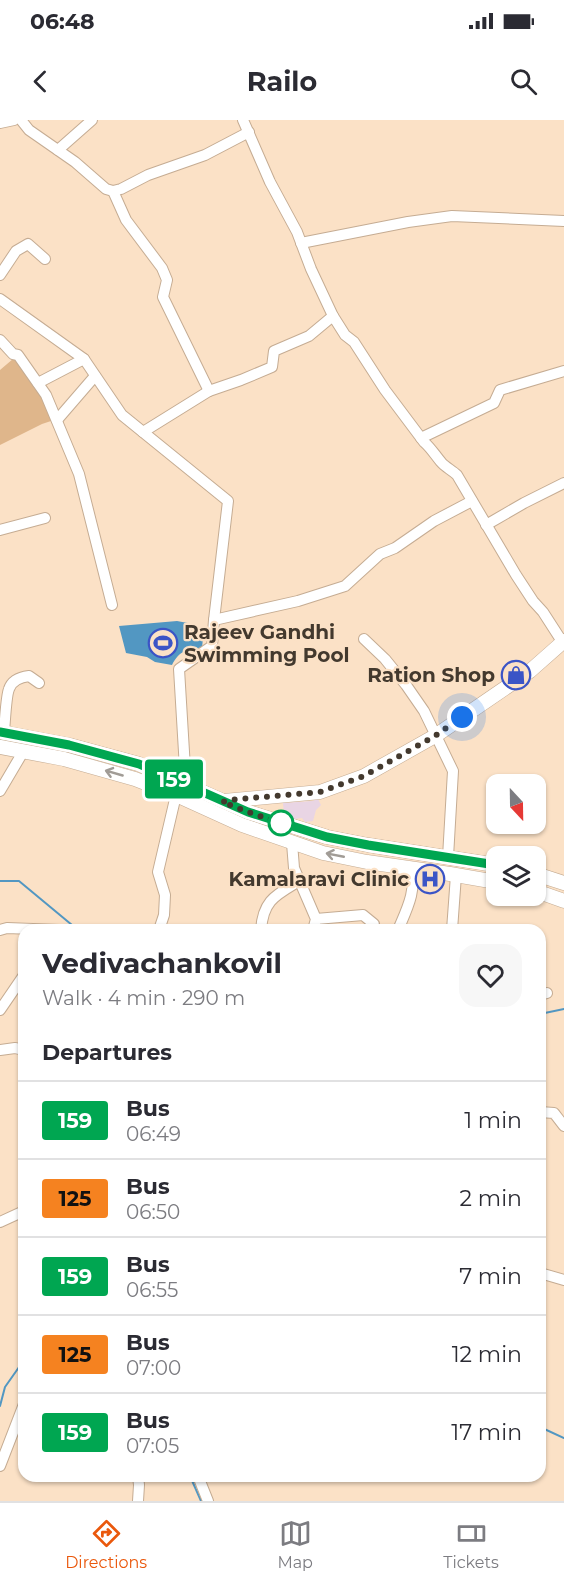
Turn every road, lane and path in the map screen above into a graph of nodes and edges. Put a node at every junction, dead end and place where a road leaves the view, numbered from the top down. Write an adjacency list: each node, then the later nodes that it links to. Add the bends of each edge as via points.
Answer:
1 (14, 120): 5 (street)
2 (21, 120): 7 (street, via 28,130)
3 (92, 120): 7 (street)
4 (243, 120): 6 (street)
5 (0, 123)
6 (249, 132): 8 (street, via 205,155); 10 (street)
7 (58, 150): 8 (street, via 106,189)
8 (113, 190): 20 (street, via 126,220 162,268 167,279 163,297)
9 (564, 221): 10 (street, via 452,216)
10 (301, 243): 14 (street)
11 (45, 259): 12 (street, via 28,244 16,251)
12 (0, 275)
13 (0, 300): 16 (street)
14 (333, 316): 20 (street, via 309,336 274,351 272,367); 23 (street)
15 (0, 340): 19 (street, via 18,355)
16 (84, 359): 18 (street); 19 (street)
17 (564, 371): 23 (street, via 500,390 494,403)
18 (95, 376): 21 (street); 22 (street, via 122,415)
19 (38, 383): 21 (street)
20 (209, 391): 22 (street)
21 (57, 420): 29 (street, via 79,474)
22 (143, 432): 30 (street, via 228,501)
23 (421, 438): 25 (street, via 442,464 457,475)
24 (564, 483): 27 (street)
25 (472, 501): 27 (street); 30 (street, via 380,554 345,586)
26 (45, 518): 28 (street)
27 (486, 525): 32 (street)
28 (0, 530)
29 (111, 605)
30 (214, 620): 38 (street, via 212,646 179,669)
31 (364, 639): 35 (street, via 406,685)
32 (563, 642): 35 (main road, via 530,671)
33 (39, 683): 34 (street, via 28,676 16,680 9,688)
34 (2, 732): 38 (main road, via 139,764)
35 (435, 736): 41 (main road, via 364,776 320,792 229,800); 43 (street, via 453,771)
36 (0, 747): 37 (main road)
37 (22, 752): 39 (street); 40 (main road, one-way to 37, via 125,776)
38 (186, 785): 41 (main road)
39 (0, 791)
40 (176, 795): 41 (main road); 53 (street, via 158,872 165,895)
41 (220, 808): 42 (main road, via 242,825); 43 (main road, via 248,812 327,837)
42 (292, 843): 45 (main road, one-way to 42, via 323,853); 49 (street)
43 (448, 857): 44 (main road)
44 (486, 863)
45 (410, 868): 46 (main road); 58 (street, via 411,898)
46 (456, 875): 48 (main road); 59 (street)
47 (546, 877): 50 (main road)
48 (486, 880)
49 (299, 881): 54 (street, via 270,899); 55 (street)
50 (564, 883)
51 (546, 895): 52 (main road)
52 (564, 901)
53 (161, 924)
54 (262, 924)
55 (315, 924)
56 (320, 924): 57 (street, via 363,915)
57 (374, 924)
58 (400, 924)
59 (452, 924)
60 (18, 929): 61 (street)
61 (0, 930)
62 (18, 984): 63 (street)
63 (0, 1010)
64 (18, 1049): 65 (street)
65 (0, 1050)
66 (546, 1112): 67 (street, via 554,1113)
67 (564, 1126)
68 (18, 1214): 69 (street)
69 (0, 1222)
70 (546, 1275): 71 (street)
71 (564, 1280)
72 (18, 1420): 73 (street)
73 (0, 1466)
74 (139, 1482): 76 (street)
75 (200, 1482): 77 (street)
76 (138, 1501)
77 (208, 1501)

